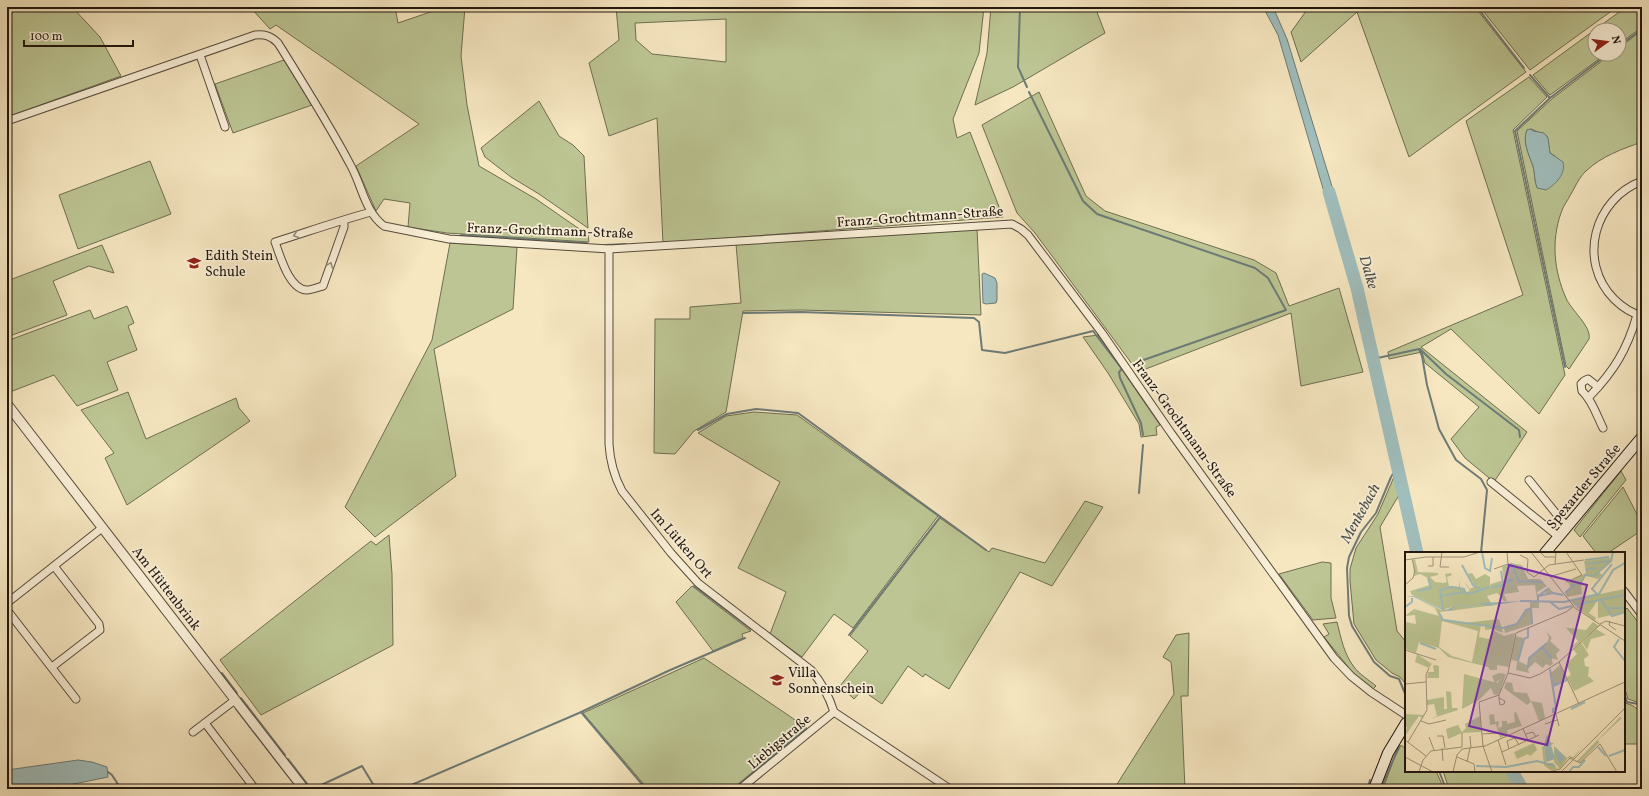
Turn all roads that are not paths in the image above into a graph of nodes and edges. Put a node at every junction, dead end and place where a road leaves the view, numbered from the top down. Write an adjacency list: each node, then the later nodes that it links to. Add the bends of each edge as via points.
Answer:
1 (200, 54): 2 (street, Franz-Grochtmann-Straße); 3 (street); 5 (street, Franz-Grochtmann-Straße, via 255,35 274,39 351,166)
2 (7, 121)
3 (225, 127)
4 (1642, 181): 8 (street, via 1622,191 1608,206 1601,216 1594,246 1596,269 1602,283 1618,303)
5 (371, 212): 6 (street); 7 (street, Franz-Grochtmann-Straße, via 376,221 384,226 449,239)
6 (344, 220): 6 (street, one-way to 6, via 275,242 285,269 295,285 307,290 323,286 344,227)
7 (609, 249): 28 (street, Im Lütken Ort, via 609,444 611,466 616,480 652,530 698,583 811,670 830,698); 29 (street, Franz-Grochtmann-Straße, via 1005,224 1021,228 1102,333 1334,658 1366,688)
8 (1640, 315): 9 (street, via 1616,365)
9 (1598, 387): 10 (street); 10 (street, via 1588,379 1584,380 1581,384 1582,391)
10 (1589, 397): 12 (street)
11 (7, 404): 17 (street, Am Hüttenbrink)
12 (1603, 428)
13 (1642, 437): 16 (main road, Spexarder Straße)
14 (1529, 480): 16 (street)
15 (1491, 482): 18 (street)
16 (1567, 527): 18 (main road, Spexarder Straße)
17 (102, 528): 20 (street); 27 (street, Am Hüttenbrink)
18 (1559, 537): 19 (main road, Spexarder Straße)
19 (1546, 552)
20 (54, 566): 22 (street); 25 (street, via 100,624 100,630)
21 (1625, 592): 24 (street)
22 (7, 603)
23 (7, 610): 25 (street)
24 (1642, 615)
25 (52, 667): 26 (street)
26 (76, 699)
27 (235, 700): 30 (street); 34 (street, Am Hüttenbrink)
28 (834, 712): 35 (street, Liebigstraße); 36 (street)
29 (1405, 714)
30 (205, 723): 32 (street); 33 (street)
31 (1405, 726): 37 (main road, via 1388,753)
32 (193, 732)
33 (255, 789)
34 (304, 789)
35 (740, 789)
36 (950, 789)
37 (1374, 789)

